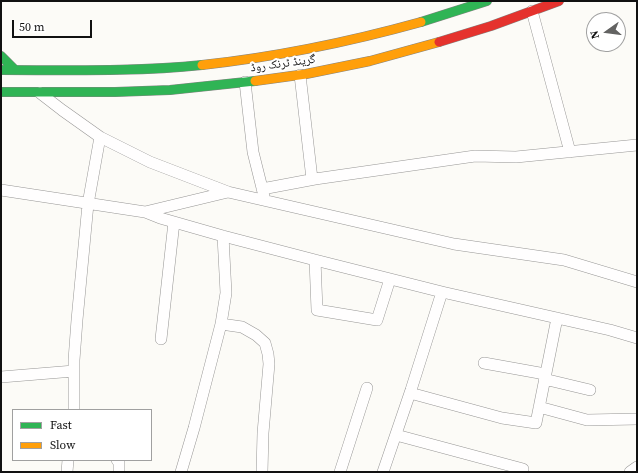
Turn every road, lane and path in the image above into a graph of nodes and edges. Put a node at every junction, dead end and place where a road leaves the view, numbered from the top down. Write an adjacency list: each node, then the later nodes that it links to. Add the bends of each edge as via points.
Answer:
1 (488, 1): 6 (main road, گرینڈ ٹرنک روڈ, via 364,37 232,61 151,69)
2 (559, 1): 3 (main road, گرینڈ ٹرنک روڈ)
3 (532, 11): 7 (main road, گرینڈ ٹرنک روڈ, via 426,46 370,61); 13 (street)
4 (1, 56): 6 (main road)
5 (1, 70): 6 (main road, گرینڈ ٹرنک روڈ)
6 (15, 70)
7 (300, 75): 8 (main road, گرینڈ ٹرنک روڈ); 14 (street)
8 (245, 82): 10 (main road, گرینڈ ٹرنک روڈ, via 170,90); 15 (street, via 253,152)
9 (1, 92): 10 (main road, گرینڈ ٹرنک روڈ)
10 (39, 92): 11 (street)
11 (100, 137): 17 (street, via 150,162); 19 (street)
12 (637, 145): 13 (street)
13 (570, 152): 14 (street, via 516,157 475,156)
14 (312, 179): 15 (street)
15 (262, 189): 18 (street)
16 (1, 190): 19 (street)
17 (228, 192): 18 (street); 20 (street)
18 (265, 201): 25 (street, via 454,244 564,260)
19 (88, 204): 20 (street); 32 (street)
20 (145, 212): 21 (street)
21 (174, 222): 22 (street); 30 (street)
22 (223, 236): 23 (street); 28 (street, via 226,294)
23 (315, 260): 24 (street); 24 (street, via 317,310 377,320)
24 (390, 279): 26 (street)
25 (637, 282)
26 (442, 292): 27 (street); 37 (street)
27 (557, 318): 29 (street); 34 (street)
28 (221, 324): 48 (street); 49 (street, via 242,327 265,343 269,364)
29 (637, 338)
30 (161, 339)
31 (484, 364): 34 (street)
32 (74, 371): 33 (street); 39 (street)
33 (1, 377)
34 (545, 377): 36 (street); 38 (street)
35 (368, 388): 50 (street)
36 (590, 390)
37 (410, 393): 38 (street, via 502,418 536,423); 41 (street)
38 (539, 407): 40 (street, via 587,420)
39 (74, 409)
40 (637, 419)
41 (396, 435): 45 (street); 51 (street)
42 (68, 461): 46 (street)
43 (118, 461): 47 (street)
44 (637, 467): 52 (street)
45 (523, 469)
46 (67, 472)
47 (119, 472)
48 (181, 472)
49 (262, 472)
50 (340, 472)
51 (383, 472)
52 (630, 472)

